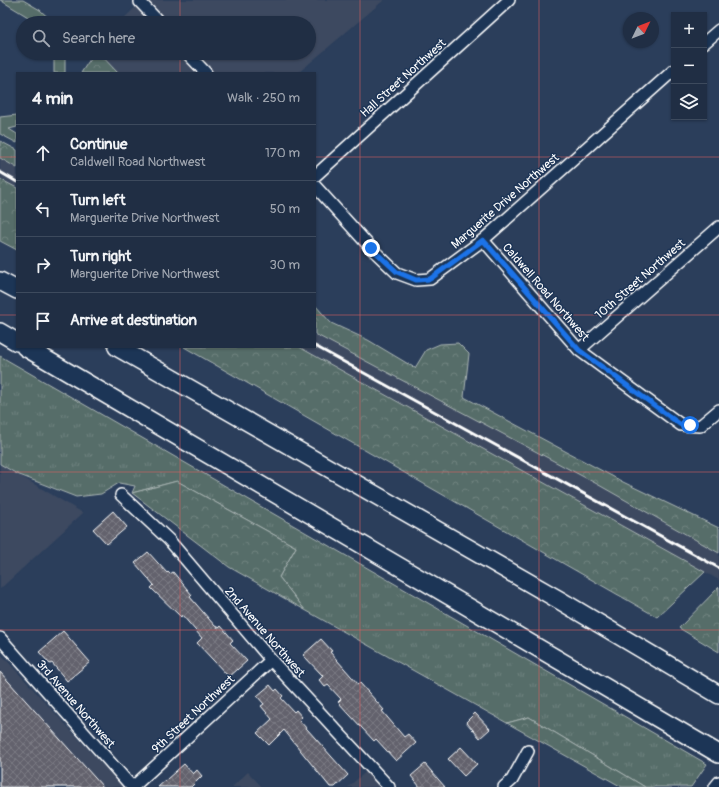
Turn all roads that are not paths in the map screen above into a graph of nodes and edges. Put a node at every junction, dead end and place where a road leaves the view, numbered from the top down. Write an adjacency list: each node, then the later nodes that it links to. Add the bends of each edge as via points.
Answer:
1 (510, 0): 9 (street, Hall Street Northwest)
2 (140, 2): 3 (street)
3 (153, 16)
4 (719, 30): 5 (street)
5 (707, 40)
6 (194, 60): 7 (street)
7 (205, 72)
8 (671, 73): 12 (street, Marguerite Drive Northwest)
9 (316, 175)
10 (316, 187): 12 (street, Marguerite Drive Northwest, via 371,248 397,272 416,280 430,279)
11 (719, 227): 19 (street, 10th Street Northwest)
12 (483, 240): 19 (street, Caldwell Road Northwest)
13 (0, 281): 14 (highway)
14 (16, 289)
15 (0, 332): 16 (highway)
16 (16, 341)
17 (27, 348): 26 (highway)
18 (120, 348): 24 (highway, via 562,601)
19 (579, 350): 20 (street, Caldwell Road Northwest, via 681,425 700,426)
20 (719, 410)
21 (120, 495): 23 (street, 2nd Avenue Northwest, via 169,540)
22 (0, 638): 28 (street, 3rd Avenue Northwest)
23 (271, 660): 28 (street, 9th Street Northwest); 29 (street, 2nd Avenue Northwest)
24 (719, 695)
25 (528, 751): 30 (street, via 512,780)
26 (719, 754)
27 (719, 782): 31 (street)
28 (133, 787)
29 (389, 787)
30 (504, 787)
31 (716, 787)

